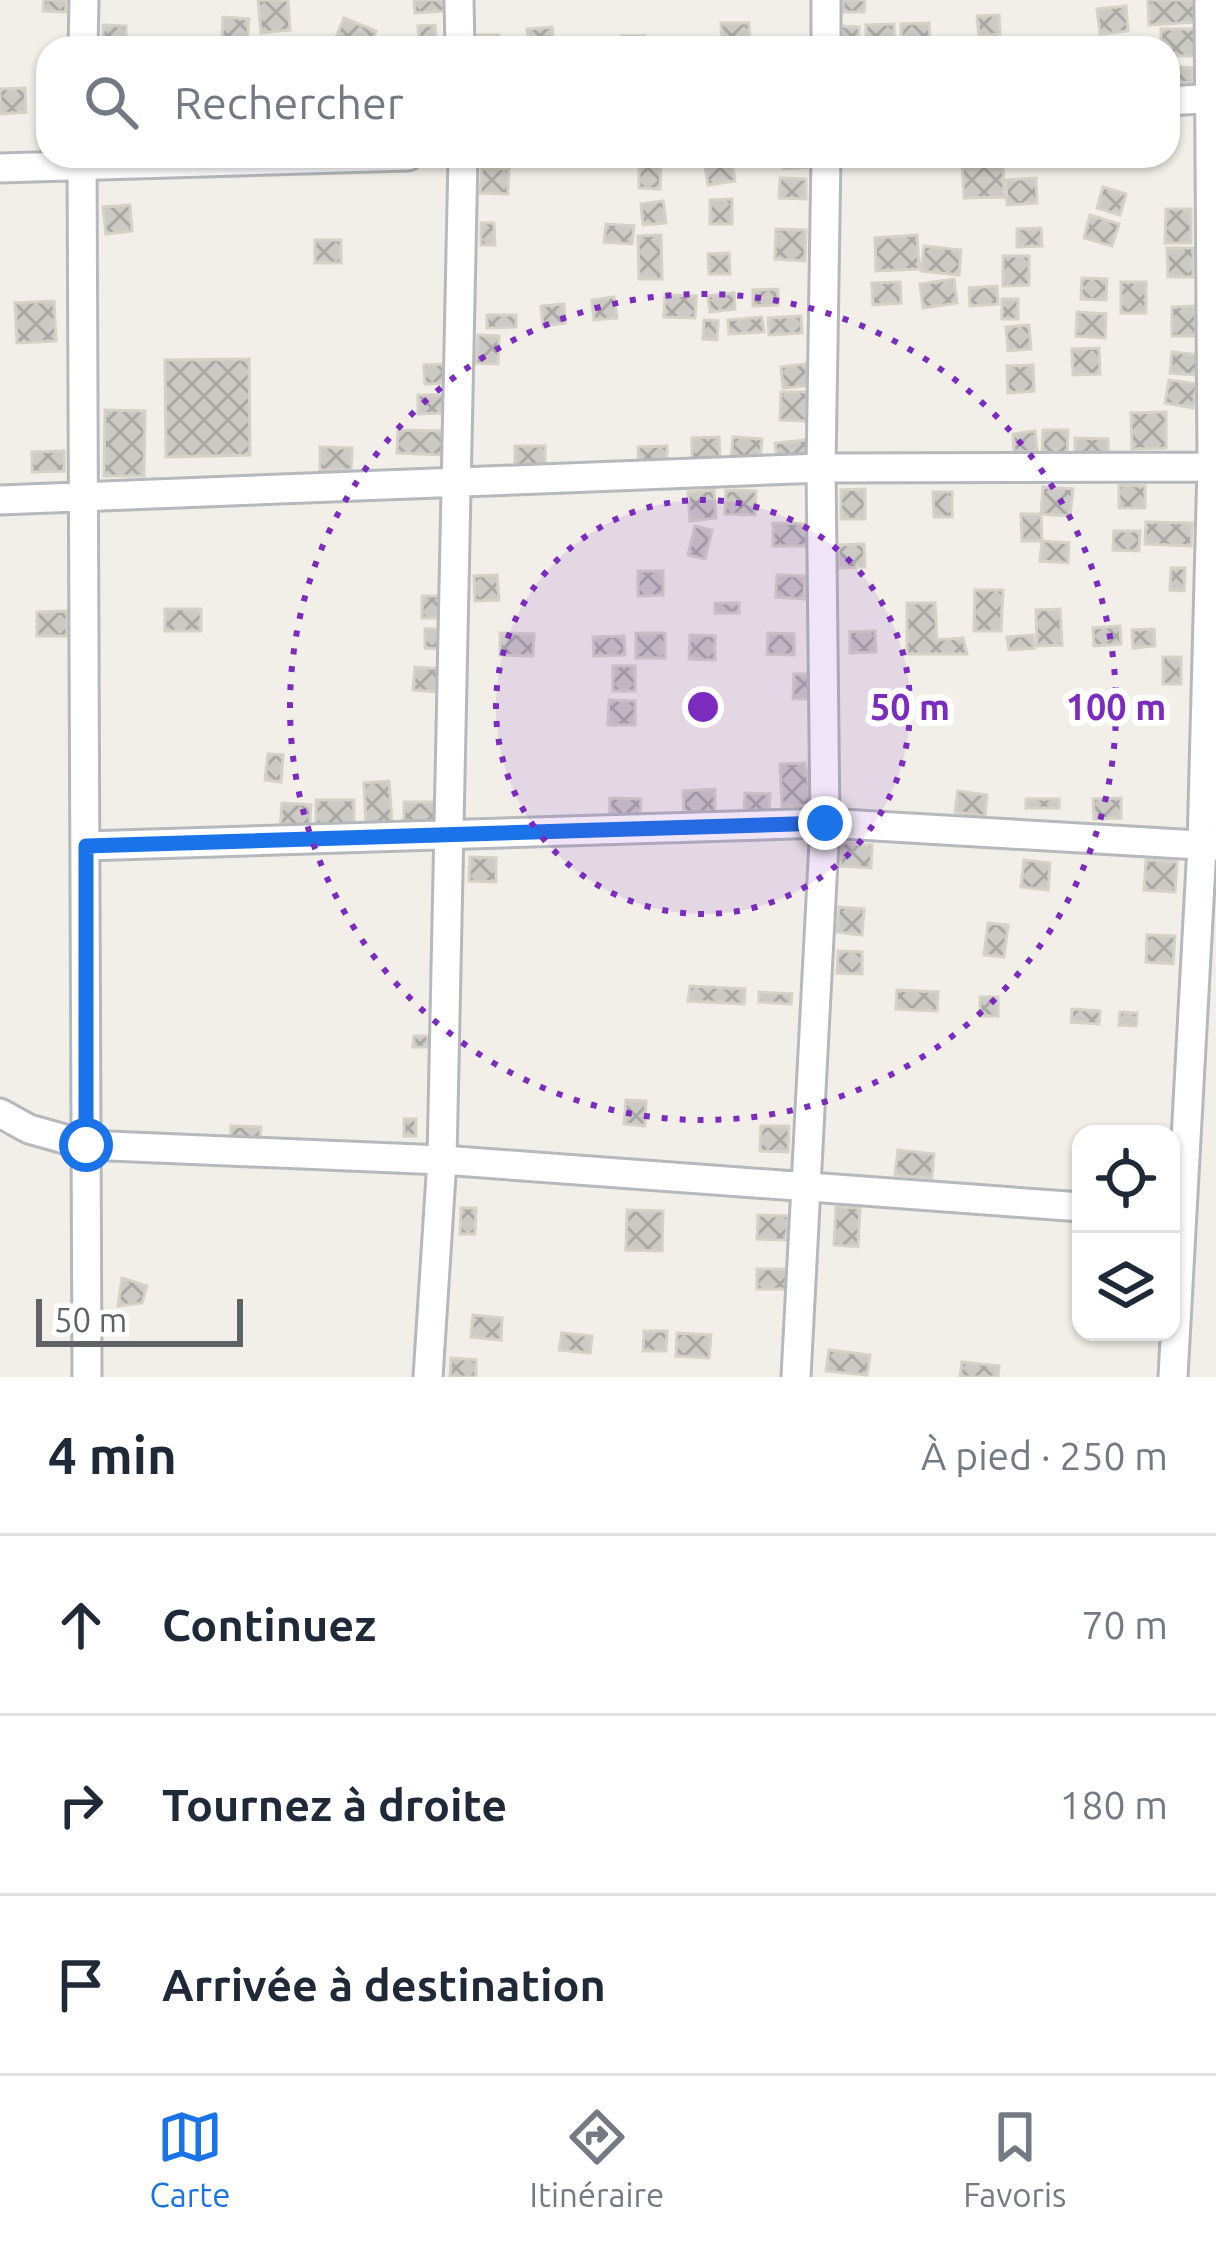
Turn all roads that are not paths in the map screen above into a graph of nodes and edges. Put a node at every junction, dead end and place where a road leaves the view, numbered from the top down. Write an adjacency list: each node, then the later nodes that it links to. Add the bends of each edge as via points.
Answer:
1 (84, 0): 5 (street)
2 (459, 0): 6 (street)
3 (826, 0): 7 (street)
4 (1209, 0): 8 (street)
5 (83, 36)
6 (460, 36)
7 (826, 36)
8 (1213, 98): 9 (street); 15 (street)
9 (1180, 100)
10 (36, 166): 11 (street)
11 (0, 168)
12 (82, 168): 18 (street)
13 (463, 168): 17 (street)
14 (826, 168): 16 (street)
15 (1214, 467): 16 (street); 23 (street)
16 (821, 468): 17 (street); 20 (street)
17 (459, 483): 18 (street); 21 (street)
18 (84, 496): 19 (street); 22 (street)
19 (0, 500)
20 (825, 823): 21 (street); 23 (street); 28 (street)
21 (450, 838): 22 (street); 26 (street)
22 (86, 846): 25 (street)
23 (1209, 846): 27 (street)
24 (0, 1113): 25 (street)
25 (86, 1145): 26 (street); 31 (street)
26 (442, 1160): 28 (street); 32 (street)
27 (1180, 1161)
28 (803, 1185): 29 (street); 33 (street)
29 (1072, 1206)
30 (1175, 1233): 34 (street)
31 (87, 1377)
32 (428, 1377)
33 (796, 1377)
34 (1173, 1377)

